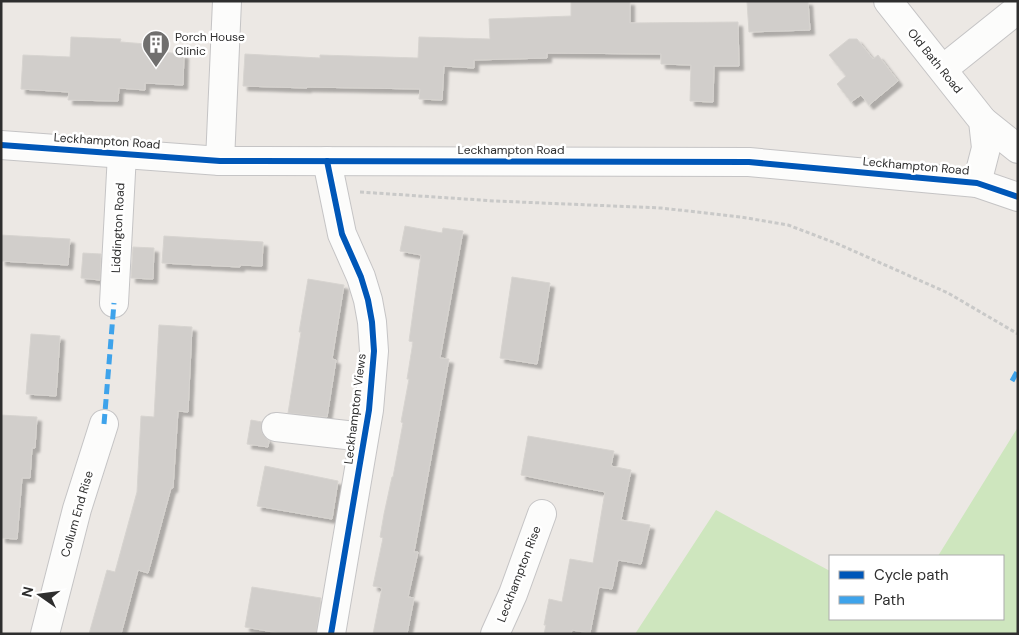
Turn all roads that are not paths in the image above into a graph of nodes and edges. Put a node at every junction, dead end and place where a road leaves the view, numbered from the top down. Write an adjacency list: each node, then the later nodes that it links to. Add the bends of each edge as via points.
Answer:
1 (227, 1): 9 (street)
2 (888, 1): 4 (street, Old Bath Road)
3 (1018, 9): 4 (street)
4 (943, 70): 5 (street, Old Bath Road)
5 (983, 121): 7 (street, Old Bath Road); 11 (street, via 986,148)
6 (1, 145): 8 (street, Leckhampton Road)
7 (1018, 149)
8 (122, 154): 9 (street, Leckhampton Road); 13 (street, Liddington Road)
9 (220, 160): 10 (street, Leckhampton Road)
10 (327, 161): 11 (street, Leckhampton Road, via 749,162); 16 (street, Leckhampton Views, via 342,234 362,277 372,322 374,351)
11 (977, 183): 12 (street, Leckhampton Road)
12 (1018, 197)
13 (114, 303)
14 (104, 424): 18 (street, Collum End Rise, via 77,509)
15 (276, 427): 16 (street)
16 (364, 438): 19 (street, Leckhampton Views)
17 (542, 514): 20 (street, Leckhampton Rise)
18 (45, 634)
19 (331, 634)
20 (495, 634)

